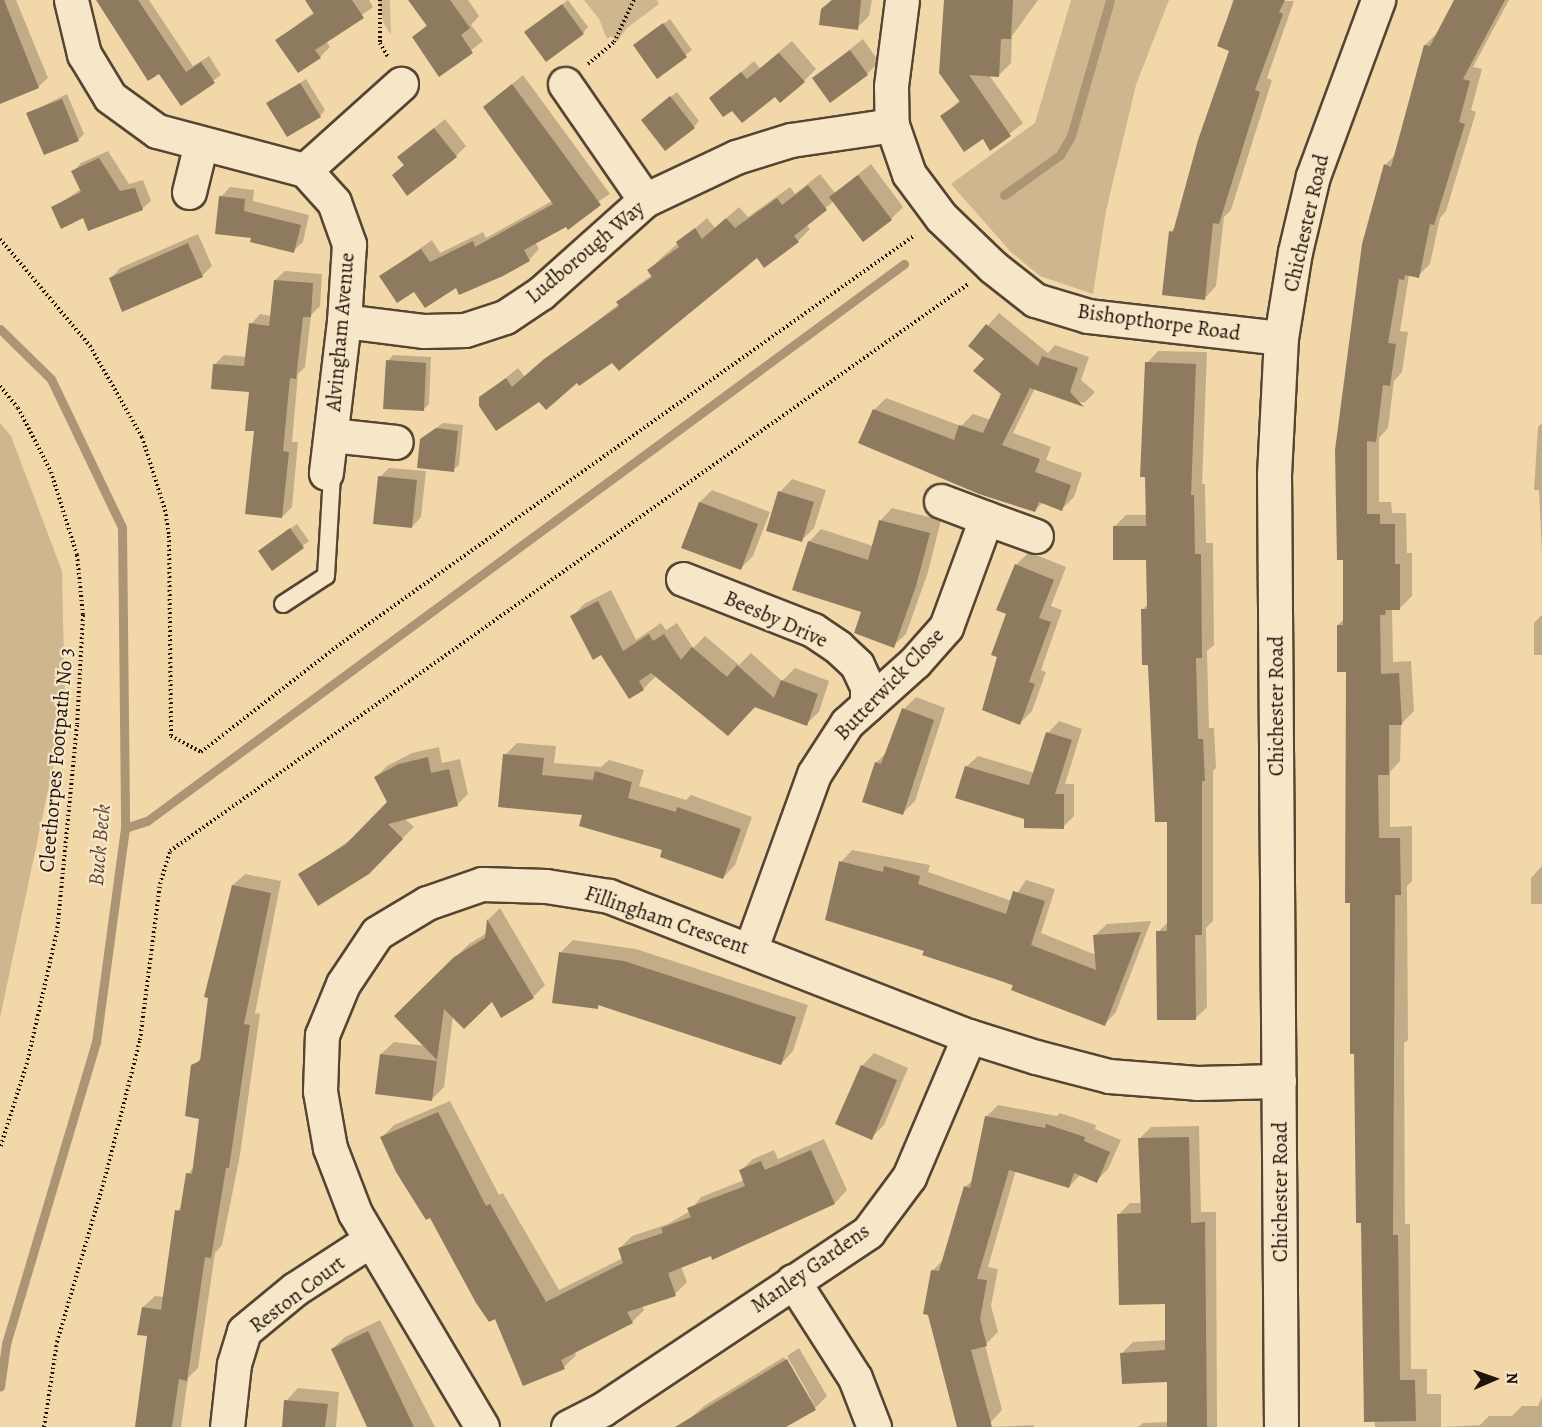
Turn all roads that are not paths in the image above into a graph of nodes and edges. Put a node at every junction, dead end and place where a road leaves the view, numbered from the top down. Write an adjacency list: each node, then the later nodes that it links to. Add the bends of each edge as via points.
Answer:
1 (71, 0): 7 (street, via 84,54 110,97 157,131)
2 (902, 0): 6 (street, Bishopthorpe Road, via 891,86)
3 (1378, 0): 12 (street, Chichester Road, via 1313,176)
4 (401, 84): 8 (street)
5 (565, 84): 10 (street)
6 (892, 125): 10 (street, Ludborough Way, via 791,140 736,157); 12 (street, Bishopthorpe Road, via 909,174 941,217 993,267 1035,300 1088,316)
7 (201, 142): 8 (street); 9 (street)
8 (305, 170): 11 (street, Alvingham Avenue, via 334,202 349,244)
9 (189, 192)
10 (645, 200): 11 (street, Ludborough Way, via 541,293 505,317 465,330 424,331)
11 (344, 321): 13 (street, Alvingham Avenue)
12 (1281, 338): 24 (street, Chichester Road, via 1274,475)
13 (331, 435): 14 (street, Alvingham Avenue); 15 (street, Alvingham Avenue)
14 (396, 442)
15 (326, 473): 20 (lane, via 332,476 326,576)
16 (941, 501): 17 (street)
17 (986, 518): 18 (street); 21 (street, Butterwick Close, via 946,627 915,662)
18 (1036, 536)
19 (683, 579): 21 (street, Beesby Drive, via 813,630 838,647 857,665 867,686)
20 (283, 604)
21 (867, 705): 22 (street, Butterwick Close, via 832,742 814,774)
22 (751, 948): 23 (street, Fillingham Crescent); 25 (street, Fillingham Crescent, via 609,896 546,886 482,884 427,903 377,933 343,984 322,1035 320,1091 330,1148)
23 (969, 1036): 24 (street, Fillingham Crescent, via 1109,1076 1197,1083); 26 (street, Manley Gardens, via 909,1177 868,1232)
24 (1279, 1082): 31 (street, Chichester Road)
25 (369, 1241): 27 (street, Reston Court, via 295,1289 244,1331 234,1364); 28 (street, Fillingham Crescent)
26 (793, 1281): 29 (street, Manley Gardens, via 603,1409); 30 (street, via 855,1378)
27 (227, 1427)
28 (482, 1427)
29 (568, 1427)
30 (874, 1427)
31 (1281, 1427)

